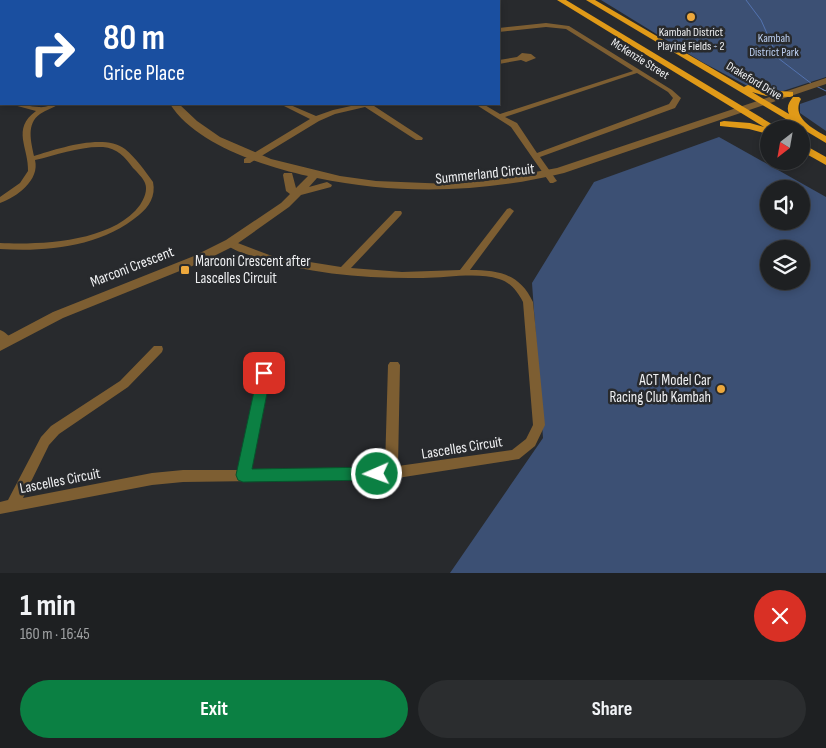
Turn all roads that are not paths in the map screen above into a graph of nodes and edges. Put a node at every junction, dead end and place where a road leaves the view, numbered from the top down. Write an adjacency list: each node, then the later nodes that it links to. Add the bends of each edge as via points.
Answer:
1 (561, 0): 10 (highway)
2 (590, 0): 7 (highway, Drakeford Drive)
3 (500, 30): 6 (street, McKenzie Street, via 546,25 567,27)
4 (521, 58): 5 (street)
5 (500, 62)
6 (638, 71): 22 (street); 33 (street, McKenzie Street, via 674,94 675,103)
7 (716, 74): 11 (highway, via 756,91); 19 (highway, Drakeford Drive)
8 (826, 81): 11 (street)
9 (826, 89): 11 (street)
10 (716, 93): 21 (highway); 27 (highway, via 725,108)
11 (793, 97): 19 (street, Summerland Circuit); 26 (highway, via 792,111)
12 (19, 105): 20 (street)
13 (53, 105): 20 (street)
14 (175, 105): 35 (street, Summerland Circuit, via 204,132 209,141)
15 (286, 105): 23 (street)
16 (362, 105): 23 (street)
17 (368, 105): 30 (street)
18 (480, 105): 22 (street)
19 (767, 105): 21 (street, Summerland Circuit); 25 (highway, Drakeford Drive)
20 (42, 110): 34 (street, via 25,128)
21 (748, 112): 24 (highway); 27 (street, Summerland Circuit)
22 (500, 116): 33 (street, via 517,129)
23 (316, 119): 35 (street)
24 (760, 120)
25 (792, 120)
26 (800, 120)
27 (722, 121): 28 (highway); 39 (street, Summerland Circuit, via 591,170)
28 (760, 129)
29 (810, 131): 31 (highway, Drakeford Drive)
30 (420, 138)
31 (826, 140)
32 (810, 152): 36 (highway)
33 (536, 156): 39 (street)
34 (31, 159): 42 (street, via 30,176); 46 (street, via 91,145 114,146 149,182 150,192 145,204 132,217 99,234 43,246)
35 (251, 159): 37 (street, Summerland Circuit); 38 (street, Summerland Circuit)
36 (826, 162)
37 (288, 175): 38 (street, Summerland Circuit); 41 (street)
38 (309, 176): 39 (street, Summerland Circuit, via 428,188); 40 (street, Summerland Circuit); 41 (street, Marconi Crescent)
39 (551, 178): 40 (street, Summerland Circuit, via 499,191 438,196 380,193)
40 (327, 184): 41 (street)
41 (294, 192): 45 (street, Marconi Crescent, via 285,206)
42 (0, 200)
43 (510, 211): 48 (street)
44 (398, 213): 47 (street)
45 (230, 243): 47 (street, Lascelles Circuit, via 267,257); 49 (street, Marconi Crescent)
46 (0, 246)
47 (344, 270): 48 (street, Lascelles Circuit)
48 (462, 274): 53 (street, Lascelles Circuit, via 500,276 514,282 525,293 538,425 536,436 525,449 504,458)
49 (2, 340)
50 (158, 349): 55 (street, via 124,384 55,430 44,441)
51 (268, 356): 54 (street)
52 (394, 364): 53 (street)
53 (391, 473): 54 (street, Lascelles Circuit)
54 (243, 475): 55 (street, Lascelles Circuit, via 152,479)
55 (6, 507)

